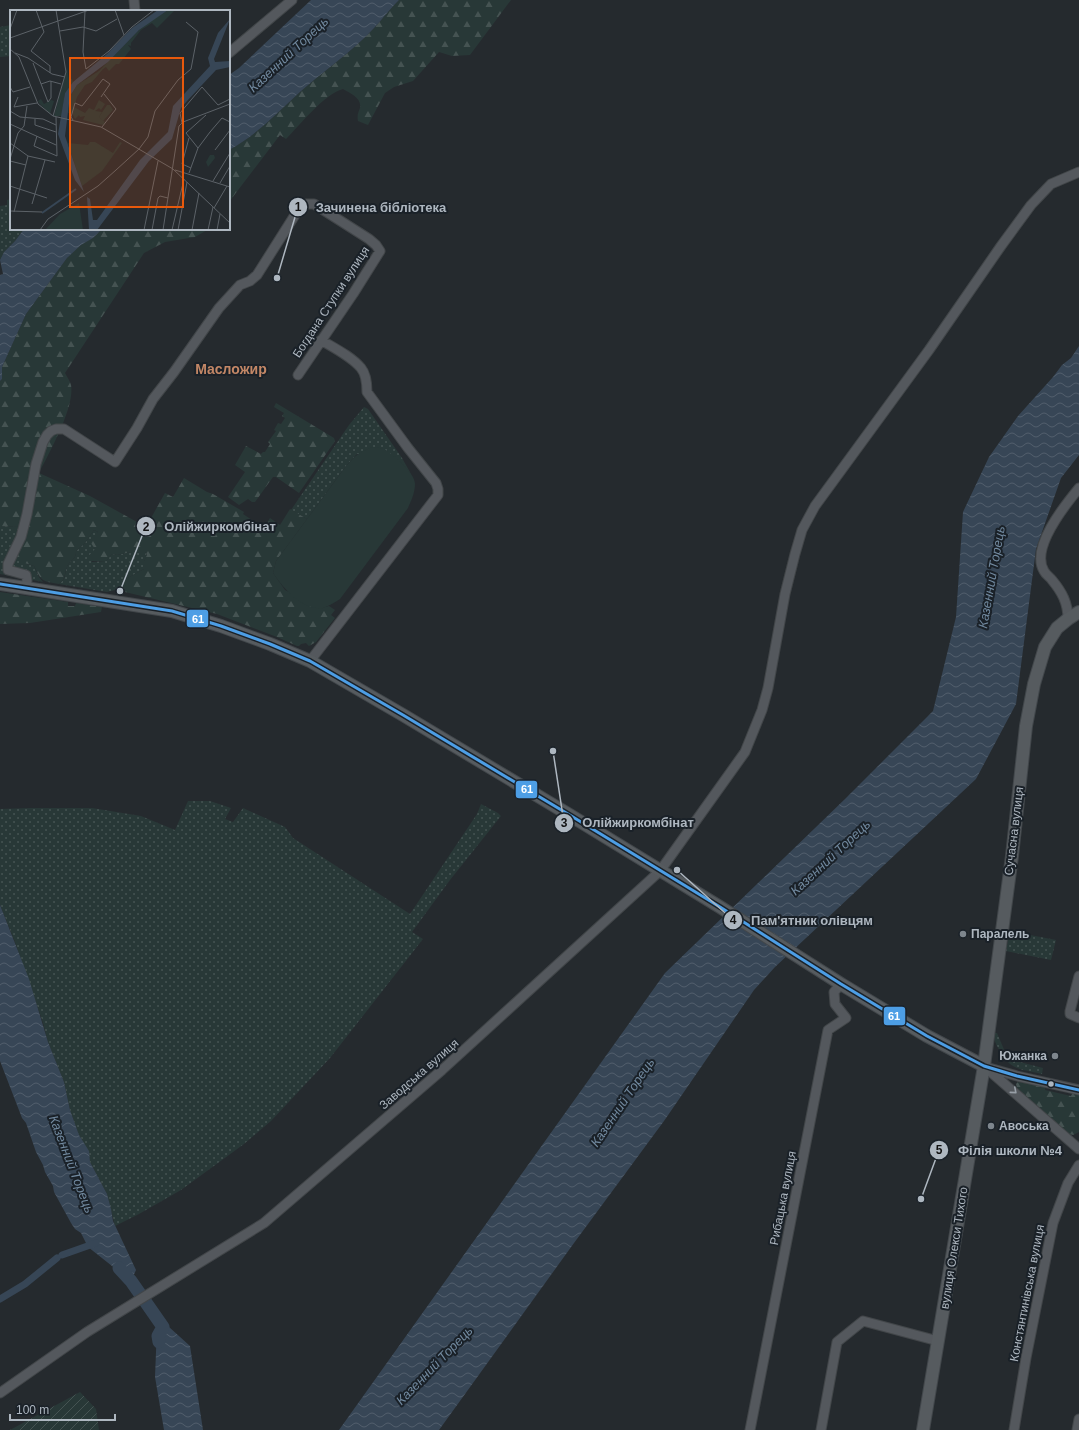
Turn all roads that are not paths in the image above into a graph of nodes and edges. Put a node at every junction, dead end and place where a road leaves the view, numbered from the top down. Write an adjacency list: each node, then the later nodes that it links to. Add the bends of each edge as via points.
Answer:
1 (134, 0): 3 (street)
2 (292, 0): 4 (street)
3 (135, 10)
4 (230, 52)
5 (1079, 172): 14 (street, Заводська вулиця, via 1051,184 1031,205 815,506 802,530 795,554 768,688 745,752)
6 (321, 340): 7 (street, Богдана Ступки вулиця); 10 (street, Богдана Ступки вулиця, via 380,251 369,239 314,204 306,204 300,208 257,275 240,285 219,308 153,399 115,462 64,429 56,429 47,435 36,464 21,537 8,564 8,570 26,576); 13 (street, via 361,368 367,392 436,483 438,495)
7 (298, 375)
8 (1079, 488): 12 (street, via 1051,526 1040,558 1043,570 1063,595)
9 (0, 584): 10 (main road)
10 (26, 589): 13 (main road, via 179,613 225,627)
11 (1079, 612): 12 (main road, Сучасна вулиця)
12 (1068, 619): 18 (main road, Сучасна вулиця, via 1057,628 1045,647 1034,684 1026,726 1012,856)
13 (310, 661): 14 (main road)
14 (660, 871): 16 (main road); 24 (street, Заводська вулиця, via 442,1070 264,1223 87,1332)
15 (1079, 976): 17 (street, via 1070,1011 1070,1014)
16 (840, 984): 18 (main road, via 927,1036); 26 (street, Рибацька вулиця, via 834,992 835,1004 846,1018 828,1030)
17 (1079, 1018)
18 (984, 1066): 19 (street); 20 (street, one-way to 20); 23 (main road, вулиця Олекси Тихого)
19 (1079, 1090)
20 (1074, 1141): 21 (street)
21 (1079, 1149)
22 (1079, 1165): 29 (street, Констянтинівська вулиця, via 1068,1183 1053,1223)
23 (938, 1341): 27 (street, via 863,1321 837,1342); 28 (main road, вулиця Олекси Тихого)
24 (0, 1393)
25 (1079, 1419): 30 (street)
26 (750, 1430)
27 (821, 1430)
28 (923, 1430)
29 (1014, 1430)
30 (1077, 1430)

